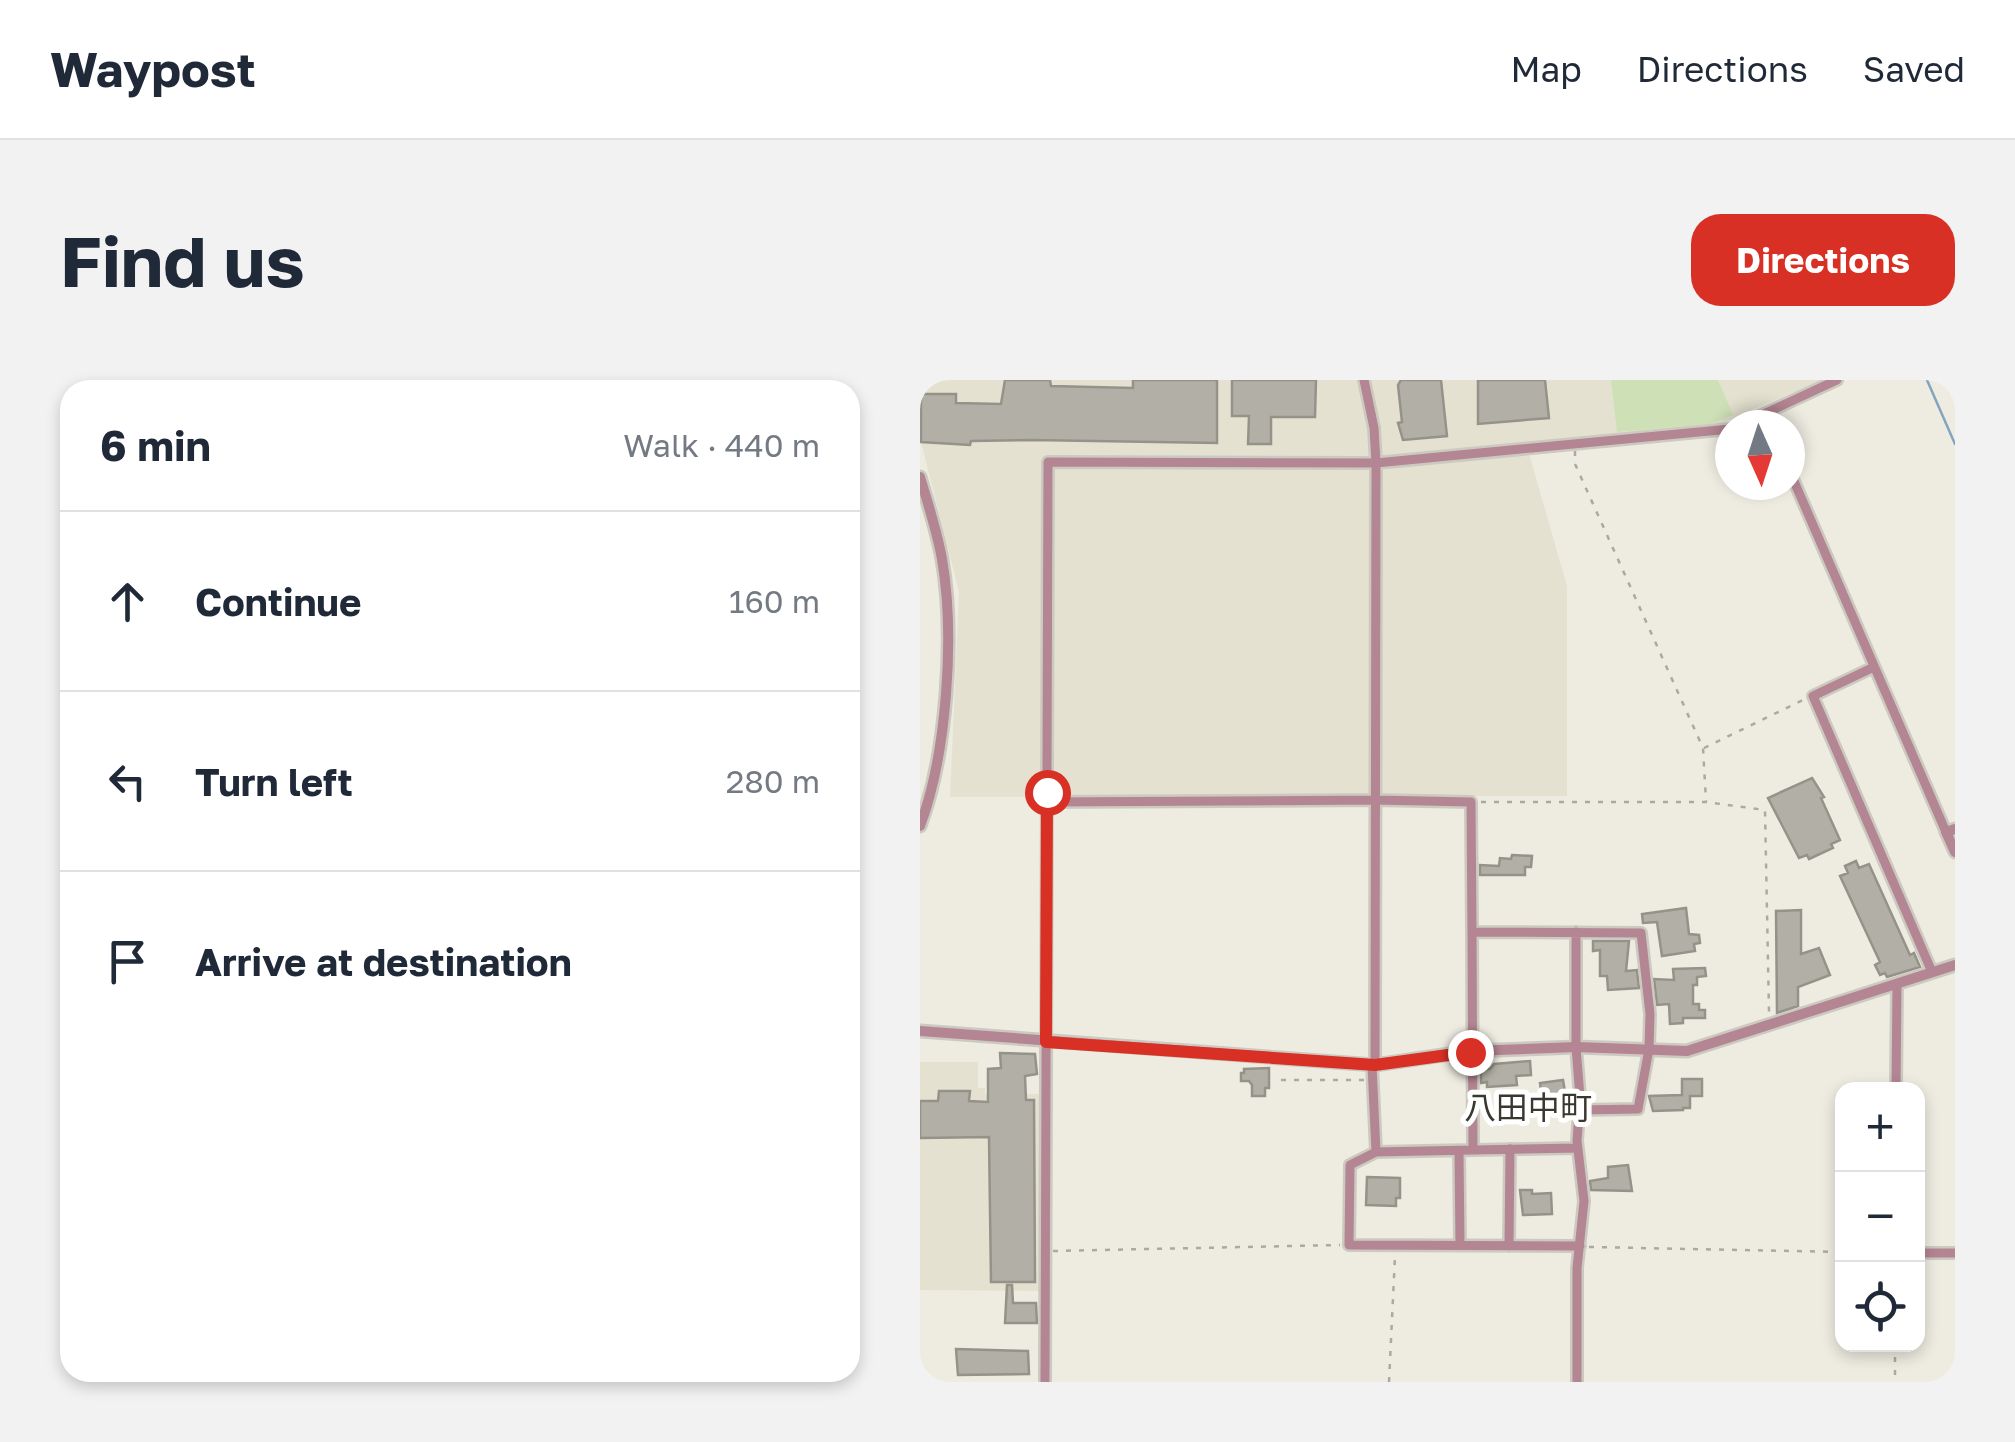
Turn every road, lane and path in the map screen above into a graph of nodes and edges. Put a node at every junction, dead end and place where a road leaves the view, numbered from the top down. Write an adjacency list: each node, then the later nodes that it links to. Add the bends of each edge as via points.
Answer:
1 (1364, 380): 6 (street)
2 (1837, 380): 3 (street)
3 (1784, 410)
4 (1715, 430): 5 (street)
5 (1575, 444): 6 (street); 11 (path, via 1576,464)
6 (1376, 463): 12 (street); 13 (street, via 1048,462)
7 (920, 477): 16 (street, via 942,557 947,636 940,746)
8 (1802, 500): 9 (street)
9 (1874, 666): 10 (street); 17 (street)
10 (1813, 696): 11 (path); 22 (street)
11 (1703, 748): 15 (path)
12 (1375, 800): 13 (street); 14 (street); 30 (street)
13 (1047, 802): 26 (street)
14 (1472, 802): 15 (path); 19 (street)
15 (1706, 802): 24 (path, via 1765,810)
16 (920, 826)
17 (1950, 830): 18 (street)
18 (1955, 852)
19 (1472, 932): 20 (street); 29 (street)
20 (1576, 932): 27 (street); 28 (street, via 1641,933)
21 (1955, 965): 22 (street)
22 (1932, 972): 23 (street)
23 (1897, 985): 24 (street); 33 (street)
24 (1769, 1024): 28 (street, via 1687,1051)
25 (920, 1031): 26 (street)
26 (1046, 1042): 30 (street); 45 (street)
27 (1576, 1046): 28 (street); 29 (street); 34 (street)
28 (1649, 1049): 34 (street, via 1638,1109)
29 (1470, 1052): 30 (street); 36 (street)
30 (1373, 1065): 32 (street)
31 (1281, 1080): 32 (path)
32 (1372, 1080): 39 (street)
33 (1896, 1082)
34 (1579, 1110): 35 (street)
35 (1578, 1148): 37 (street); 44 (street)
36 (1473, 1150): 37 (street); 38 (street)
37 (1510, 1150): 43 (street)
38 (1458, 1151): 39 (street); 42 (street)
39 (1376, 1152): 41 (street, via 1350,1165)
40 (1396, 1244): 41 (street); 42 (street); 51 (path)
41 (1350, 1245): 45 (path)
42 (1460, 1245): 43 (street)
43 (1509, 1246): 44 (street)
44 (1580, 1246): 46 (path); 52 (street)
45 (1047, 1251): 50 (street)
46 (1835, 1252)
47 (1925, 1253): 48 (street)
48 (1955, 1253)
49 (1895, 1352): 53 (path)
50 (1045, 1382)
51 (1389, 1382)
52 (1577, 1382)
53 (1895, 1382)

